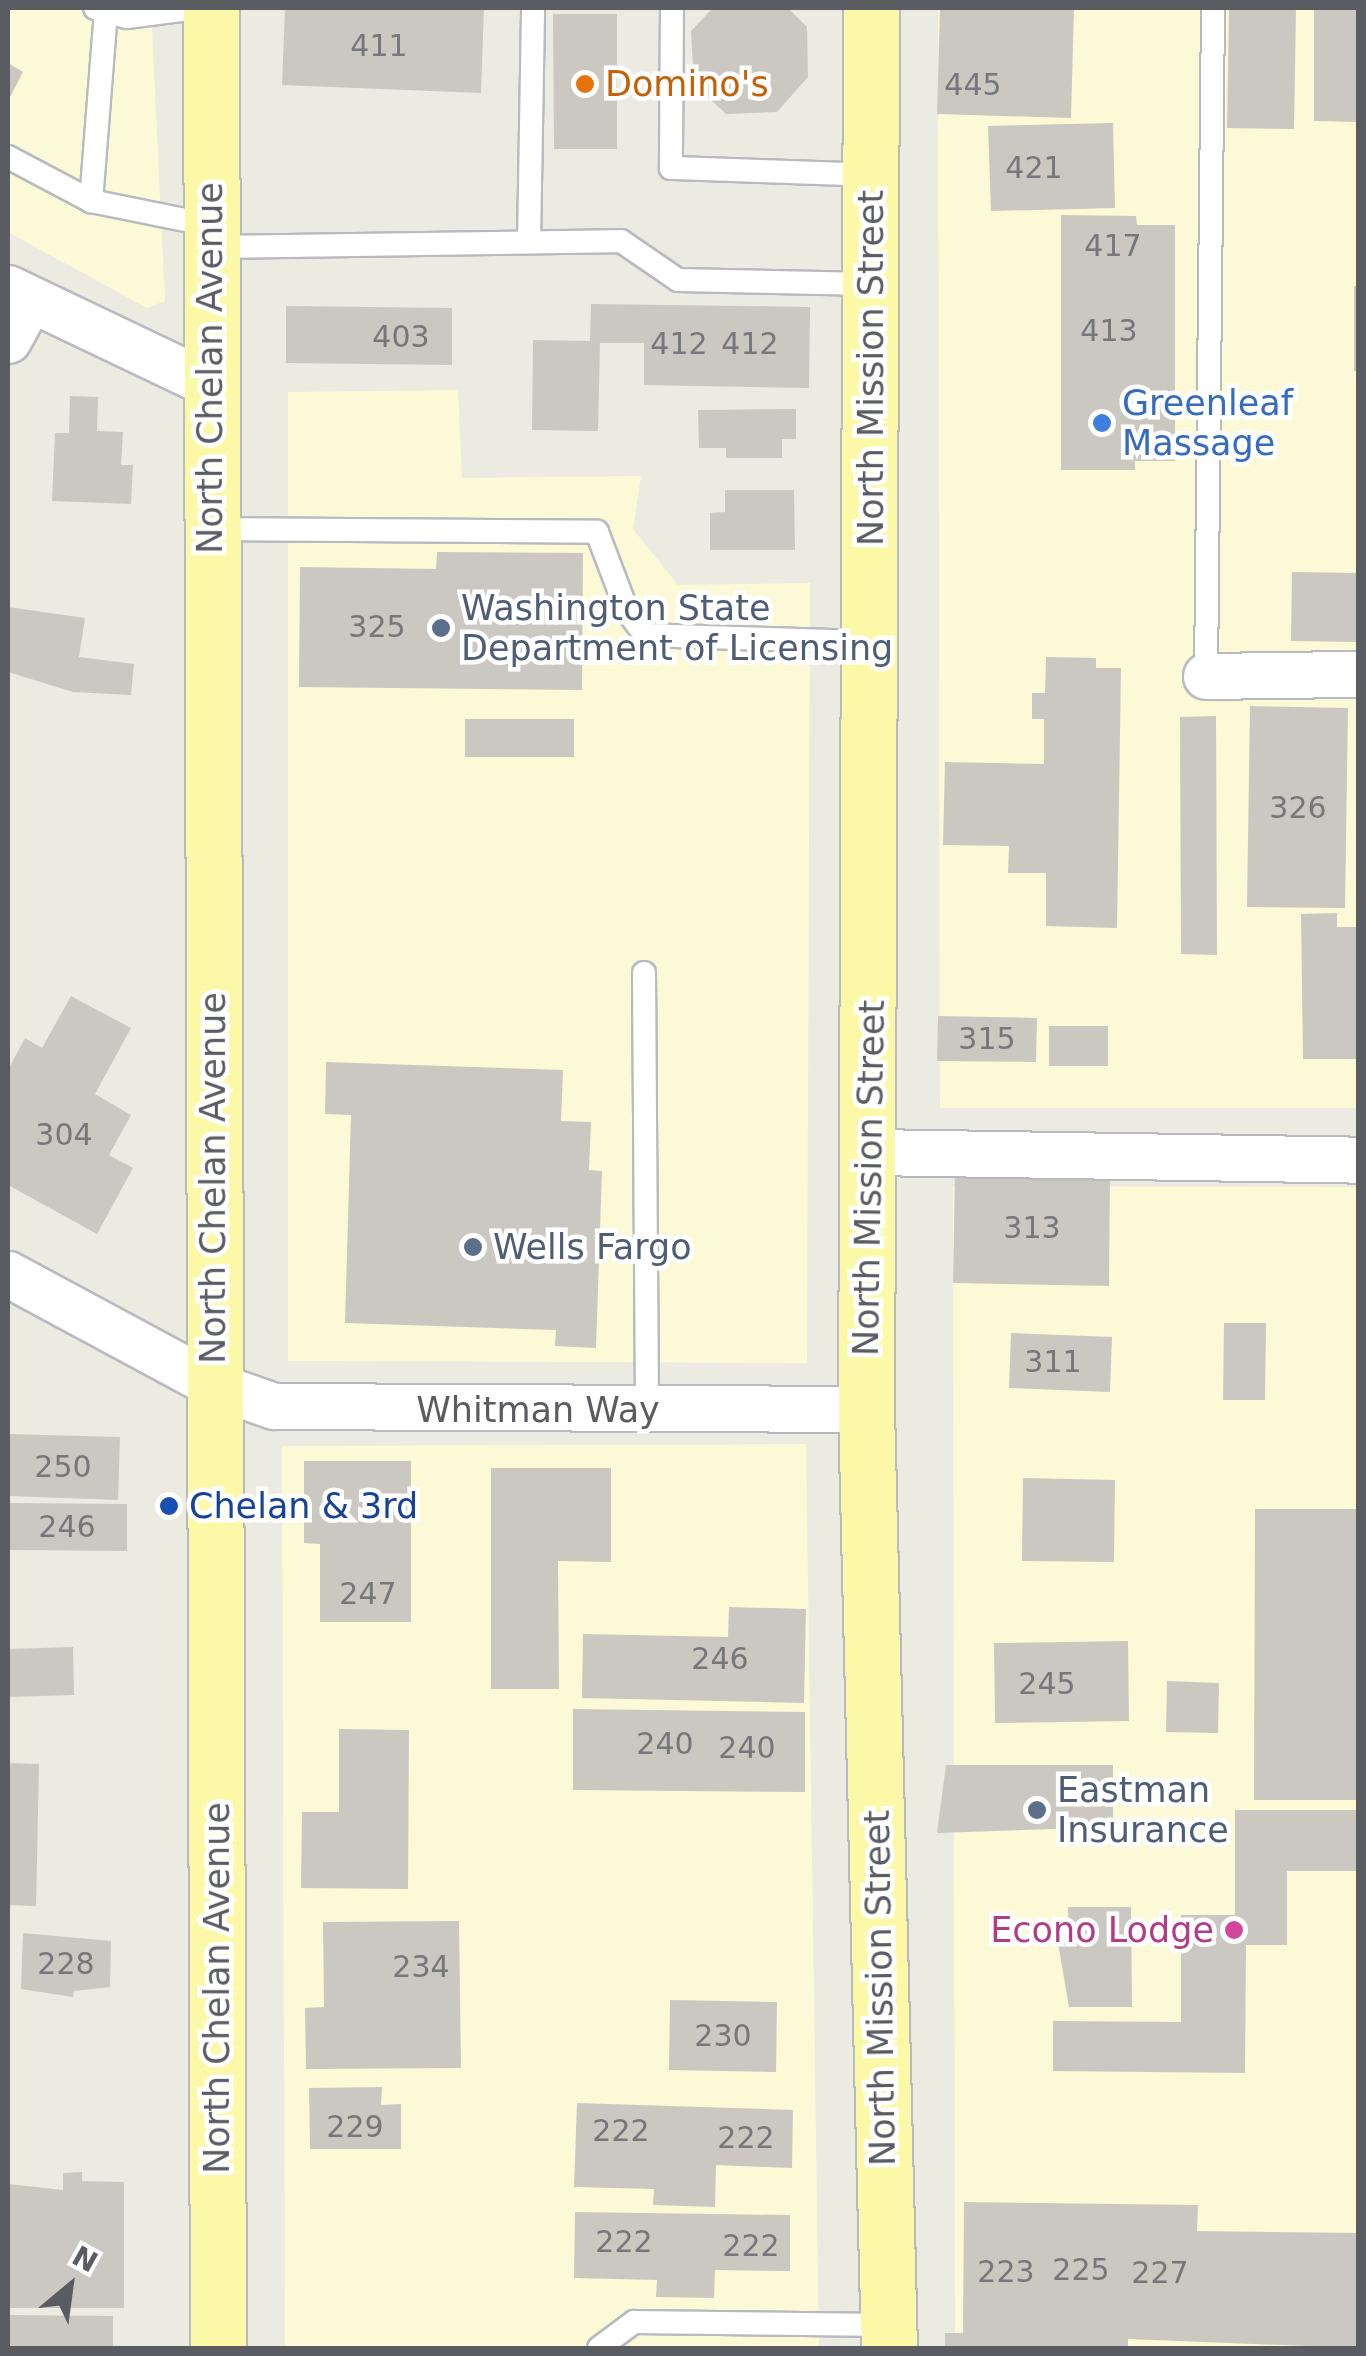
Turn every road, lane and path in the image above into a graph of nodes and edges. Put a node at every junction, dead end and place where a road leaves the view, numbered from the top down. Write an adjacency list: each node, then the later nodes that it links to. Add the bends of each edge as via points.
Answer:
1 (196, 8): 7 (lane, via 127,18)
2 (211, 8): 11 (main road, North Chelan Avenue)
3 (533, 8): 12 (lane)
4 (672, 8): 9 (lane, via 671,168)
5 (871, 8): 9 (main road, North Mission Street)
6 (1213, 8): 20 (lane)
7 (99, 9): 10 (lane)
8 (8, 157): 10 (lane)
9 (871, 176): 13 (main road, North Mission Street)
10 (91, 200): 11 (lane)
11 (210, 236): 12 (lane); 16 (main road, North Chelan Avenue)
12 (529, 242): 13 (lane, via 621,241 678,280)
13 (871, 284): 18 (main road, North Mission Street)
14 (19, 294): 15 (street); 16 (street)
15 (8, 340)
16 (209, 384): 17 (main road, North Chelan Avenue)
17 (210, 529): 18 (lane, via 596,532 627,611 645,635); 25 (main road, North Chelan Avenue)
18 (872, 642): 22 (main road, North Mission Street)
19 (1358, 674): 20 (street)
20 (1206, 676)
21 (644, 973): 27 (lane)
22 (870, 1152): 23 (street); 26 (main road, North Mission Street)
23 (1358, 1160)
24 (8, 1274): 25 (street, Whitman Way)
25 (214, 1385): 27 (street, Whitman Way, via 274,1406 324,1410); 29 (main road, North Chelan Avenue)
26 (866, 1409): 27 (street, Whitman Way); 28 (main road, North Mission Street)
27 (648, 1410)
28 (889, 2337): 30 (lane, via 634,2322)
29 (218, 2348)
30 (599, 2348)

